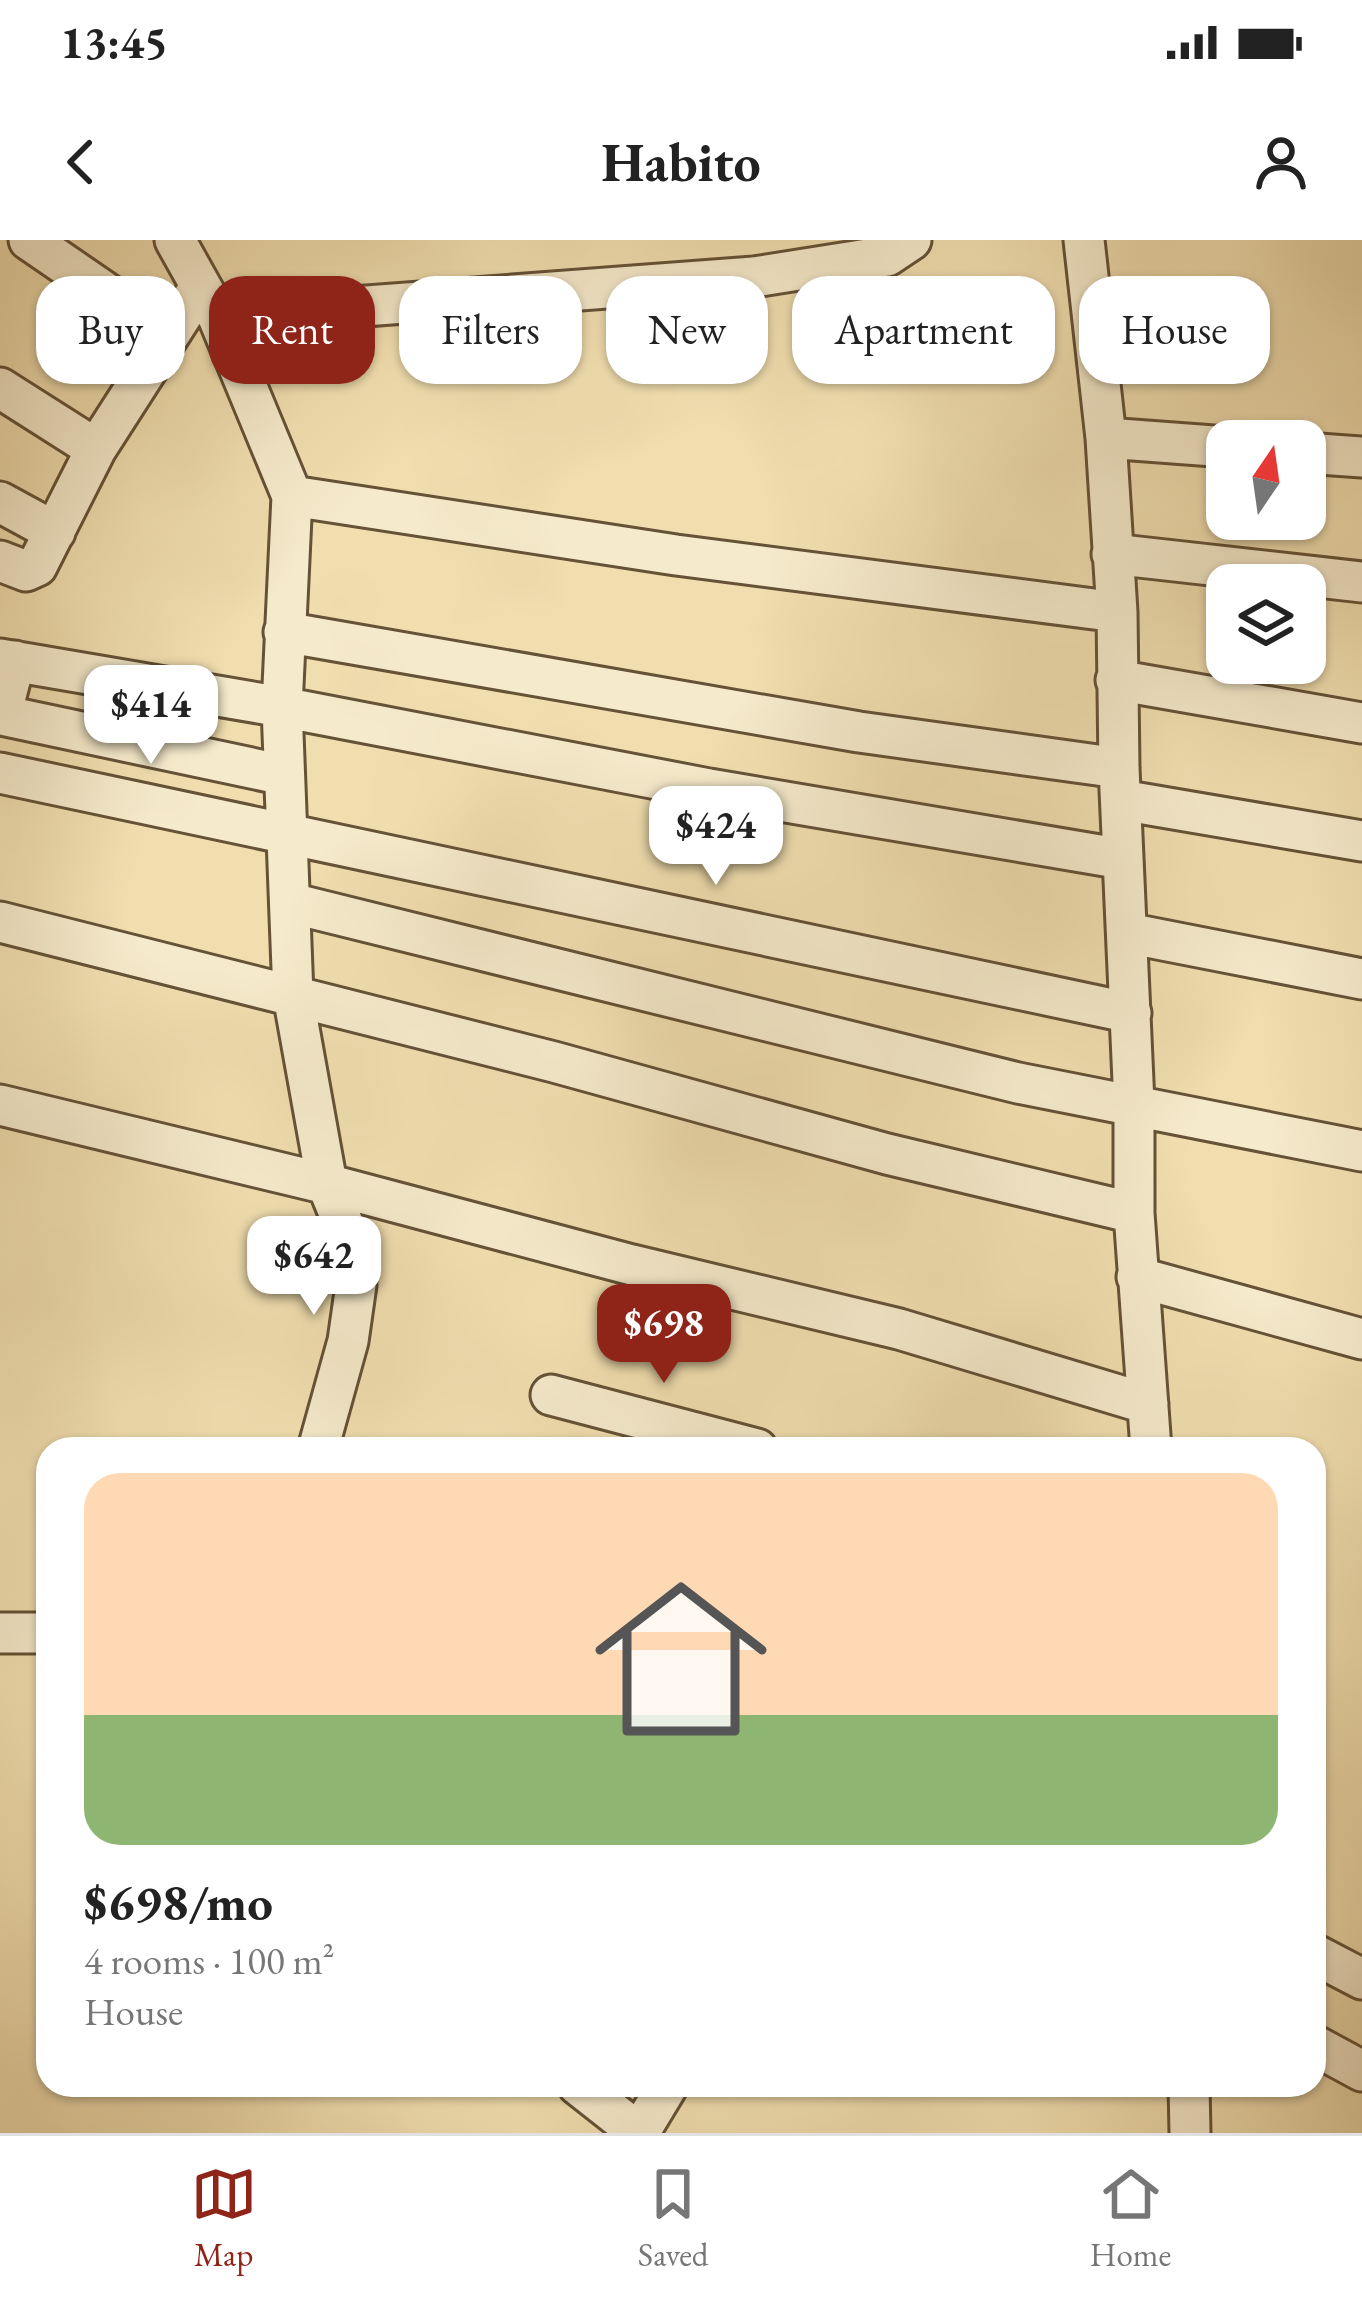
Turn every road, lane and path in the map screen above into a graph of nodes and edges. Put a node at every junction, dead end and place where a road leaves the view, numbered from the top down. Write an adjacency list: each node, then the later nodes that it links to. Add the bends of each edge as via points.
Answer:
1 (29, 240): 5 (street)
2 (175, 240): 7 (street)
3 (911, 240): 6 (street, via 887,256 754,277)
4 (1084, 240): 10 (street)
5 (82, 276)
6 (375, 294)
7 (209, 302): 12 (street)
8 (244, 384): 15 (street)
9 (0, 388): 12 (street)
10 (1106, 437): 11 (street); 18 (street)
11 (1206, 445)
12 (96, 449): 17 (street)
13 (1326, 454): 14 (street)
14 (1362, 457)
15 (292, 496): 21 (street); 22 (street)
16 (0, 502): 17 (street)
17 (56, 532): 19 (street, via 37,566 26,571)
18 (1112, 554): 20 (street); 21 (street)
19 (0, 561)
20 (1362, 582)
21 (1117, 612): 24 (street)
22 (284, 632): 25 (street); 29 (street)
23 (7, 660): 25 (street); 28 (street, via 5,716)
24 (1116, 680): 26 (street); 29 (street)
25 (282, 707): 28 (street); 32 (street)
26 (1362, 723)
27 (0, 773): 30 (street)
28 (284, 775): 30 (street)
29 (1120, 784): 31 (street); 32 (street)
30 (287, 834): 33 (street); 38 (street)
31 (1362, 841)
32 (1123, 859): 35 (street)
33 (291, 903): 37 (street); 39 (street)
34 (0, 922): 37 (street)
35 (1126, 933): 36 (street); 38 (street)
36 (1362, 979)
37 (293, 995): 42 (street); 43 (street)
38 (1131, 1012): 39 (street)
39 (1134, 1104): 41 (street); 43 (street)
40 (0, 1106): 42 (street)
41 (1362, 1151)
42 (327, 1184): 47 (street, via 899,1329); 48 (street, via 349,1238 356,1286)
43 (1134, 1213): 44 (street)
44 (1137, 1277): 45 (street); 47 (street)
45 (1362, 1339)
46 (551, 1395): 49 (street)
47 (1148, 1404): 50 (street)
48 (321, 1437)
49 (711, 1437)
50 (1149, 1437)
51 (0, 1633): 52 (street)
52 (36, 1633)
53 (1326, 1960): 54 (street)
54 (1362, 1978)
55 (1326, 2052): 56 (street)
56 (1362, 2071)
57 (593, 2097): 58 (street, via 639,2133)
58 (661, 2097)
59 (1190, 2097): 60 (street)
60 (1194, 2131)

